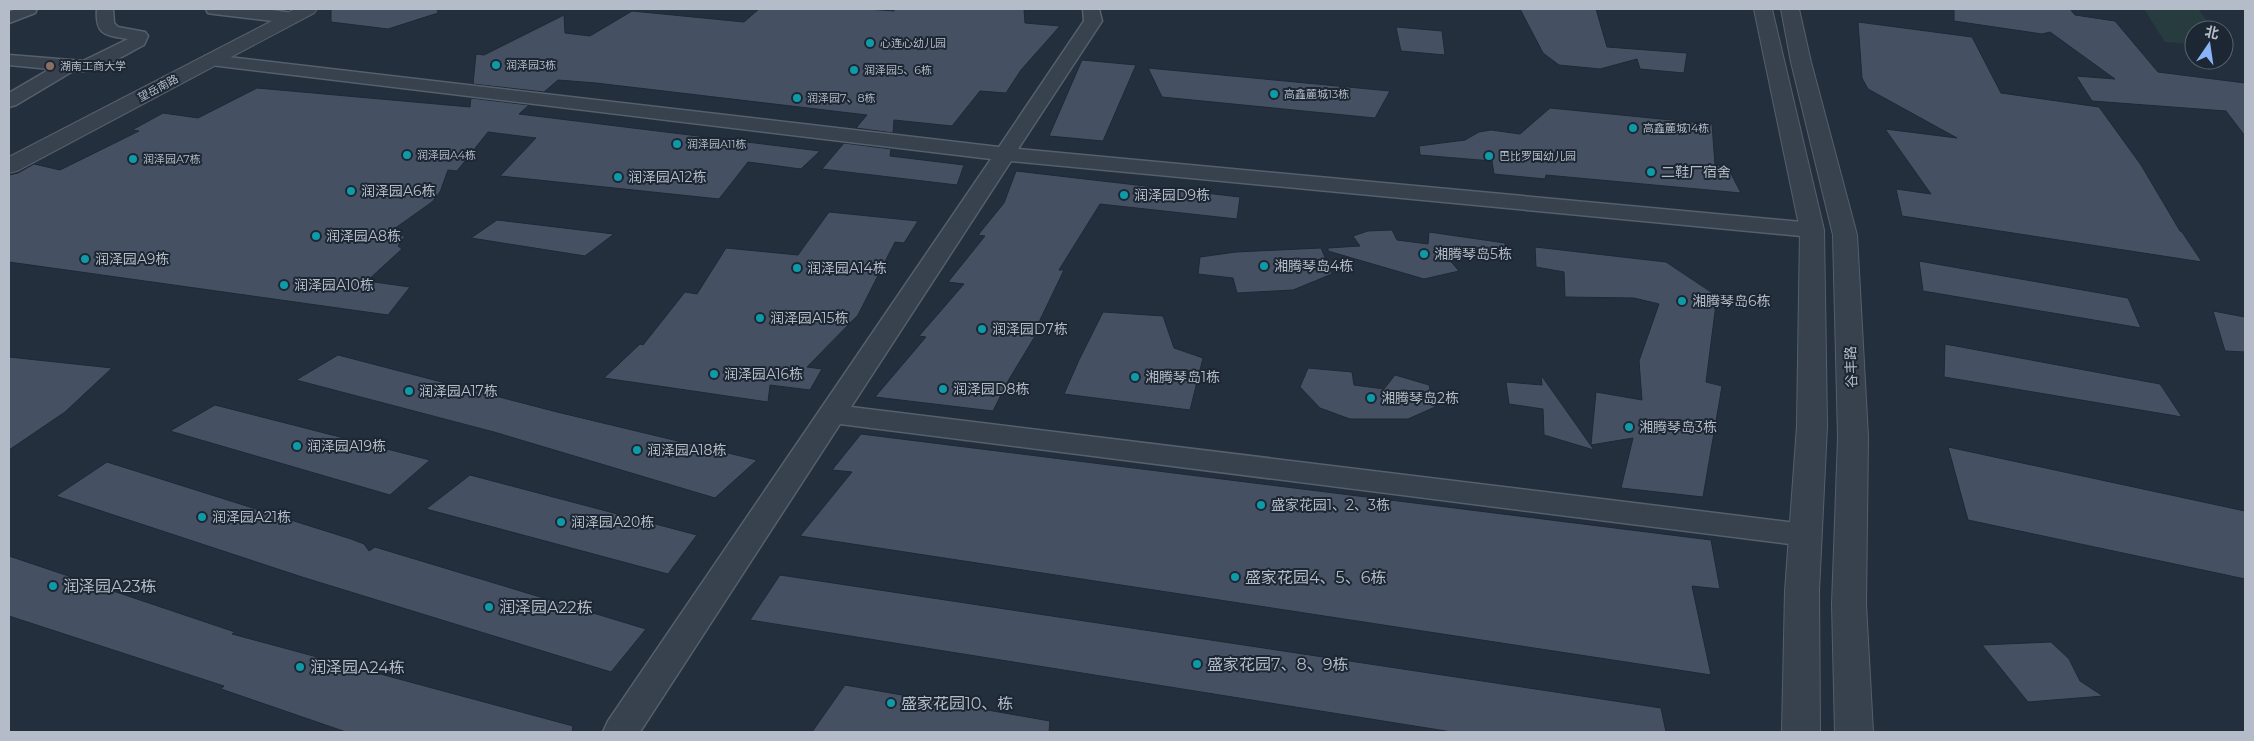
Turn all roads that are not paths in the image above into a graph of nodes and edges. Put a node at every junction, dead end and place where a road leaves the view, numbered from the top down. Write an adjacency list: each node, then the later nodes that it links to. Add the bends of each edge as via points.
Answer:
1 (29, 9): 8 (street)
2 (105, 9): 12 (street, via 105,25 113,31 139,36 138,41 95,63)
3 (214, 9): 9 (street)
4 (308, 9): 9 (street, 望岳南路)
5 (1091, 9): 14 (street, via 1093,21)
6 (1762, 9): 16 (street)
7 (1790, 9): 21 (street, 谷丰路, via 1845,236 1853,437 1849,604)
8 (9, 18)
9 (290, 18): 11 (street, 望岳南路)
10 (9, 60): 12 (street)
11 (212, 60): 14 (street); 15 (street, 望岳南路)
12 (70, 65): 13 (street)
13 (9, 101)
14 (1004, 154): 16 (street); 17 (street)
15 (9, 166)
16 (1812, 230): 18 (street, via 1812,426)
17 (832, 414): 18 (street); 19 (street)
18 (1806, 535): 20 (street, via 1802,591)
19 (621, 732)
20 (1801, 732)
21 (1854, 732)

